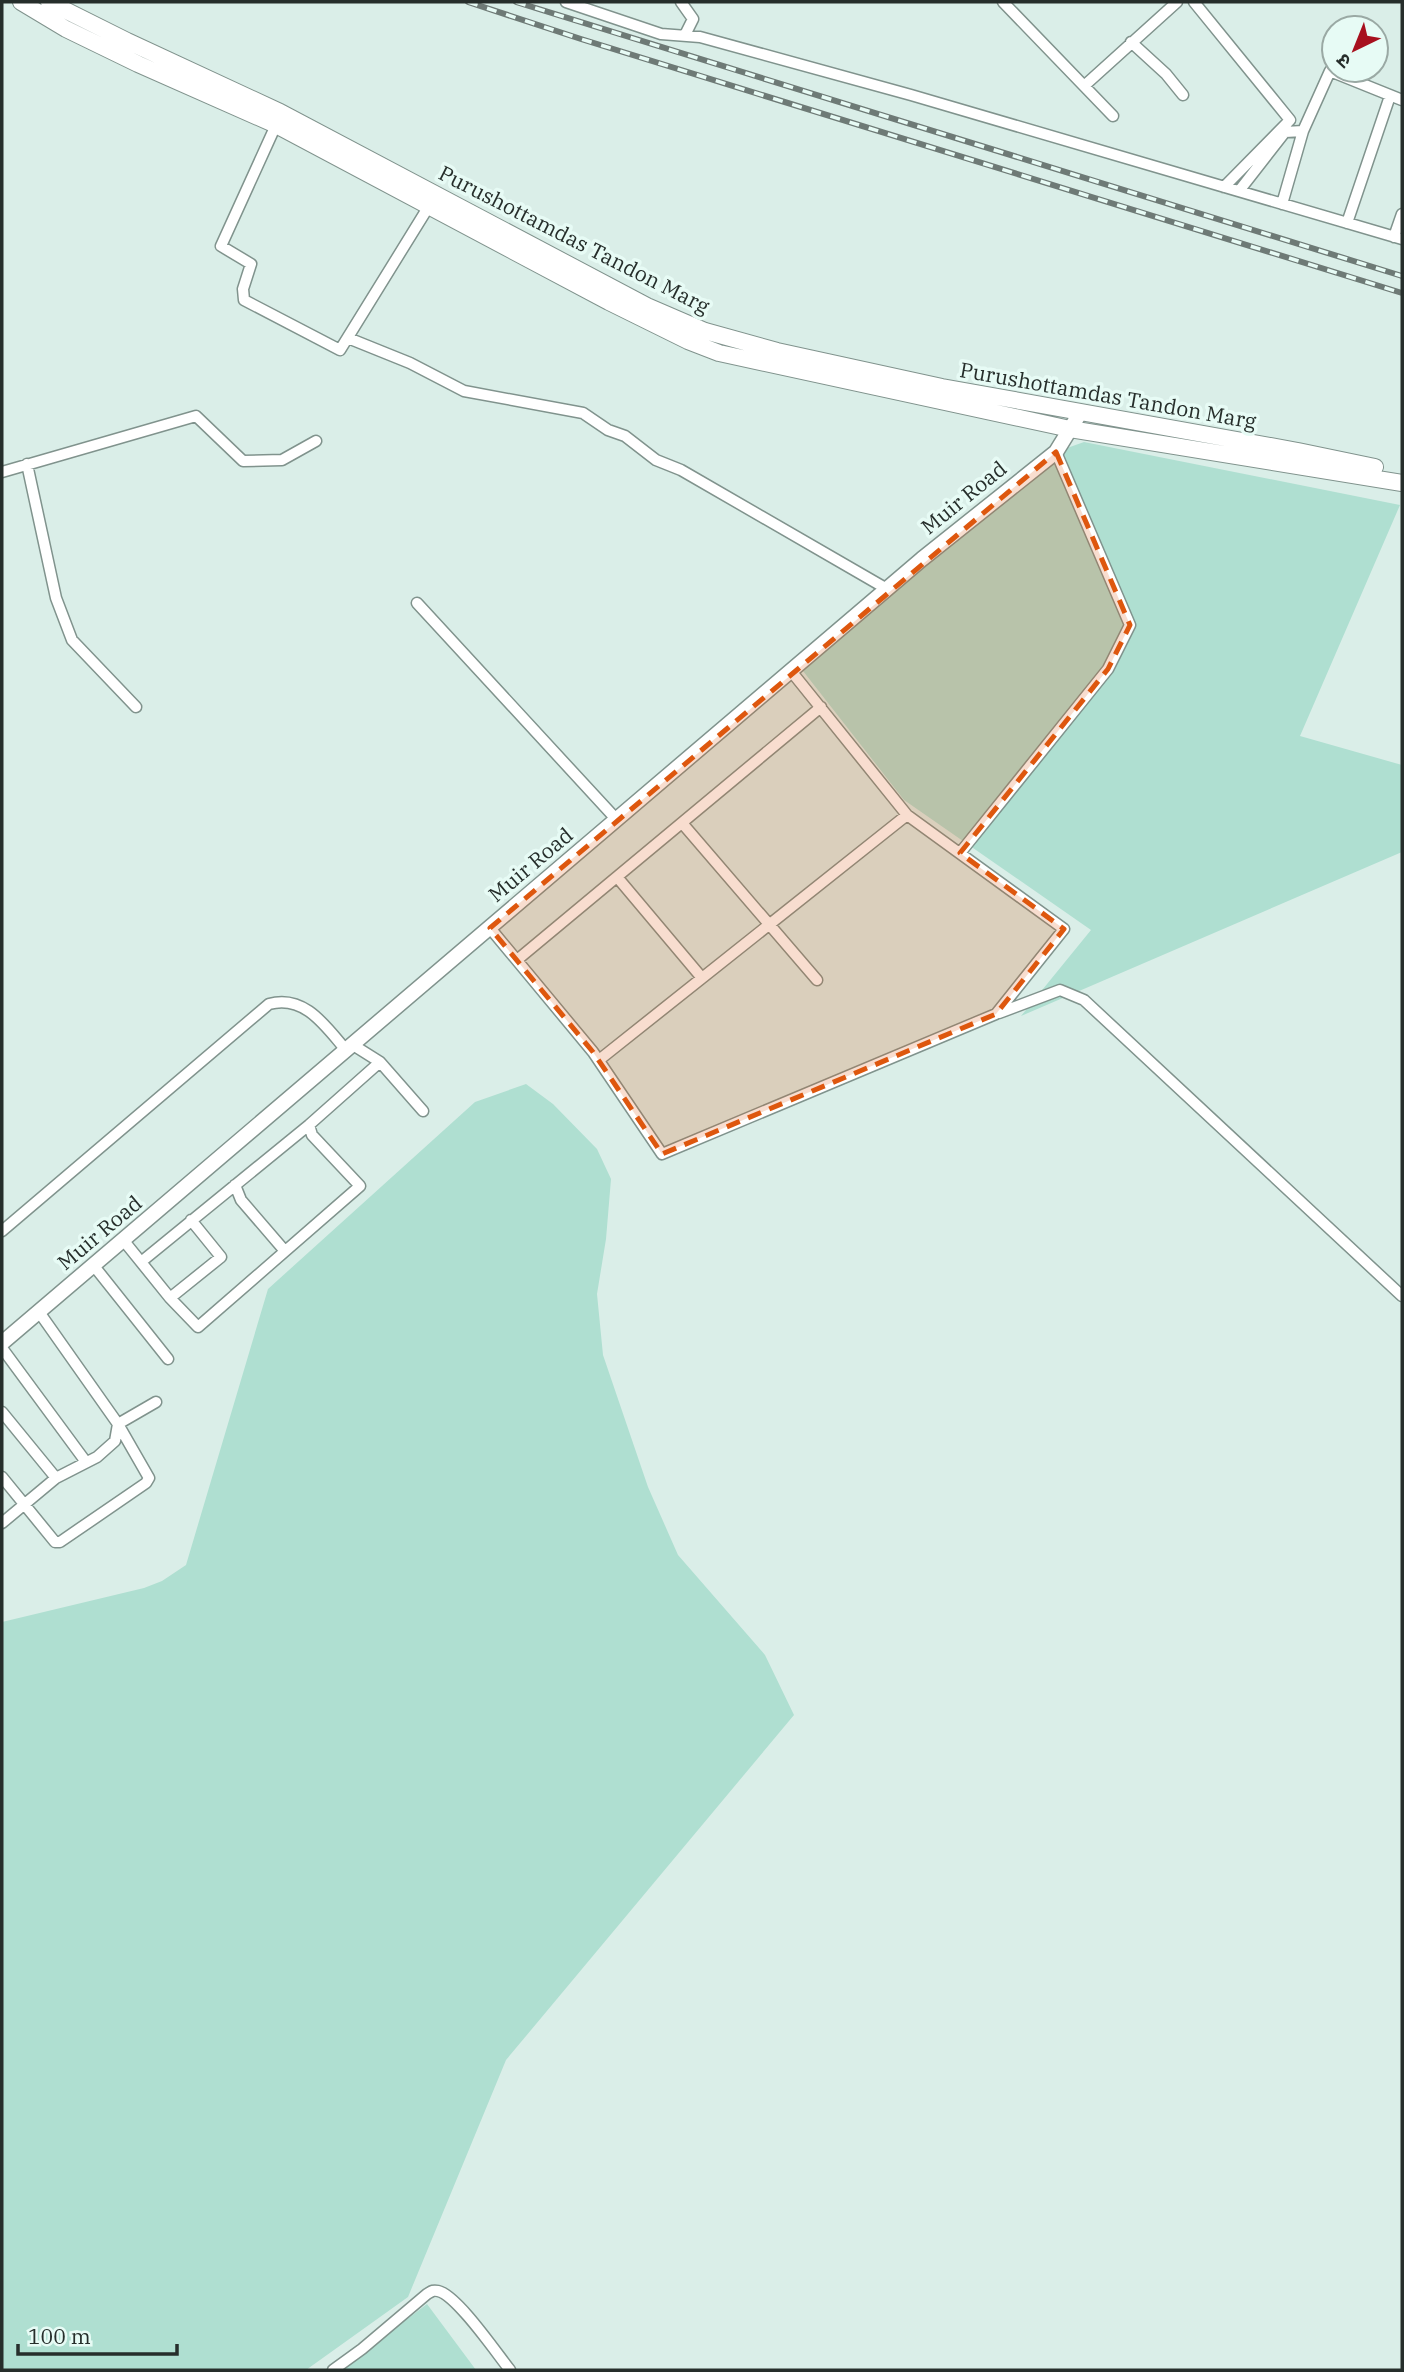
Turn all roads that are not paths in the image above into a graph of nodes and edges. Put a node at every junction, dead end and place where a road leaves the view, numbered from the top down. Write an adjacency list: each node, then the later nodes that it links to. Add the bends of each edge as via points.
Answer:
1 (21, 2): 15 (main road, via 66,29)
2 (49, 2): 25 (main road, Purushottamdas Tandon Marg, via 280,112 647,306 705,331 777,351)
3 (566, 2): 8 (street, via 661,34)
4 (681, 2): 8 (street, via 693,19)
5 (1003, 2): 10 (street)
6 (1177, 2): 9 (street)
7 (1194, 2): 17 (street, via 1290,120)
8 (685, 35): 17 (street)
9 (1131, 42): 10 (street); 11 (street)
10 (1084, 86): 14 (street)
11 (1183, 95)
12 (1390, 96): 13 (street); 16 (street, via 1330,71); 22 (street)
13 (1402, 100)
14 (1113, 116)
15 (275, 125): 20 (main road); 24 (street, via 221,246 251,264 244,300 340,350)
16 (1303, 131): 18 (street, via 1285,132); 19 (street)
17 (1224, 187): 18 (street)
18 (1239, 191): 19 (street)
19 (1282, 204): 22 (street)
20 (429, 206): 24 (street); 26 (main road, via 630,313 719,354)
21 (1402, 214): 23 (street)
22 (1347, 223): 23 (street)
23 (1398, 238)
24 (348, 338): 33 (street, via 464,390 583,413 656,460)
25 (1080, 413): 26 (main road, Muir Road); 31 (main road, Purushottamdas Tandon Marg)
26 (1070, 429): 28 (main road, Muir Road); 32 (main road)
27 (316, 442): 29 (street, via 282,460 243,461 196,416)
28 (1056, 452): 33 (main road, Muir Road); 41 (street, via 1130,625 1108,669)
29 (27, 464): 30 (street); 36 (street, via 56,598 72,640)
30 (2, 472)
31 (1402, 472)
32 (1402, 483)
33 (887, 589): 35 (main road, Muir Road)
34 (417, 604): 39 (street)
35 (791, 671): 37 (street); 39 (main road, Muir Road)
36 (136, 707)
37 (821, 708): 38 (street); 40 (street)
38 (907, 815): 41 (street); 43 (street)
39 (617, 820): 44 (main road, Muir Road)
40 (682, 823): 42 (street); 43 (street)
41 (960, 853): 48 (street, via 1064,929)
42 (617, 877): 45 (street); 46 (street)
43 (770, 924): 46 (street); 47 (street)
44 (490, 928): 45 (street); 49 (main road, Muir Road)
45 (517, 960): 50 (street)
46 (702, 978): 50 (street)
47 (817, 980)
48 (996, 1014): 50 (street, via 663,1154); 61 (street, via 1060,990 1084,1000)
49 (349, 1048): 51 (street); 56 (street, via 317,1015 298,1005 269,1004); 57 (main road, Muir Road)
50 (598, 1060)
51 (380, 1062): 52 (street); 53 (street)
52 (423, 1111)
53 (309, 1125): 54 (street); 58 (street, via 312,1135 360,1186)
54 (236, 1185): 55 (street); 58 (street, via 241,1200)
55 (191, 1220): 59 (street); 62 (street, via 221,1256)
56 (2, 1231)
57 (124, 1241): 59 (street); 60 (main road, Muir Road)
58 (284, 1250): 62 (street, via 198,1327)
59 (141, 1262): 62 (street)
60 (94, 1266): 63 (main road, Muir Road); 65 (street)
61 (1402, 1296)
62 (170, 1298)
63 (39, 1312): 64 (main road, Muir Road); 68 (street)
64 (2, 1346): 69 (street)
65 (167, 1359)
66 (156, 1402): 68 (street)
67 (2, 1412): 71 (street)
68 (118, 1424): 69 (street, via 115,1441); 72 (street, via 149,1478 146,1483 60,1542 55,1542)
69 (86, 1462): 71 (street)
70 (2, 1477): 72 (street)
71 (56, 1478): 72 (street)
72 (23, 1505): 73 (street)
73 (2, 1523)
74 (333, 2370): 75 (street, via 434,2291 442,2292 473,2321)
75 (510, 2370)

